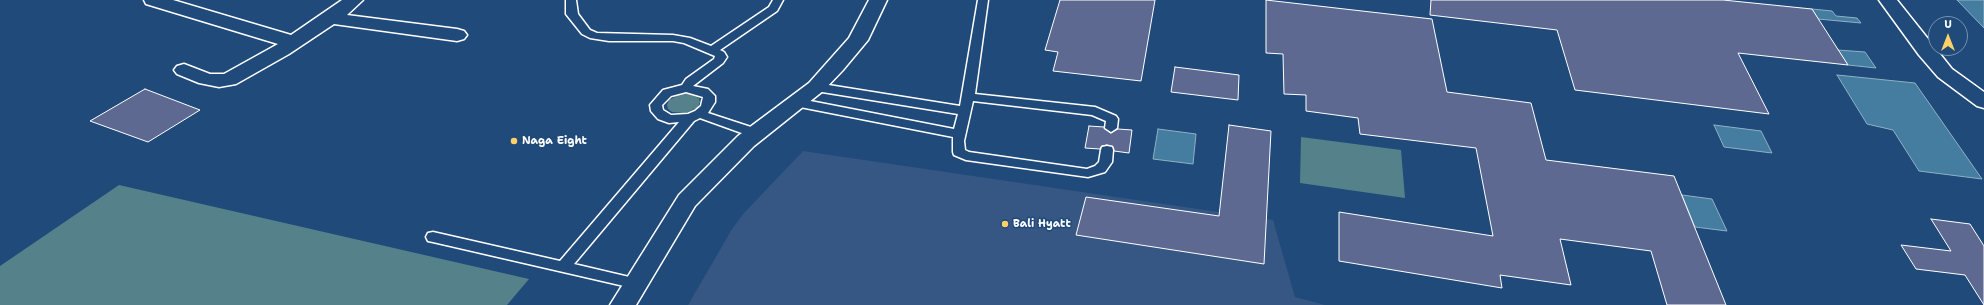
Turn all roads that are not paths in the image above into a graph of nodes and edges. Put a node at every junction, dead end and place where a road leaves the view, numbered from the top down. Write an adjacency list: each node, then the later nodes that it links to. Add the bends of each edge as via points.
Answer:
1 (153, 0): 10 (street)
2 (354, 0): 8 (street)
3 (571, 0): 11 (lane, via 572,14 586,32 594,36 673,38)
4 (778, 0): 11 (lane, via 773,9)
5 (878, 0): 13 (street, via 858,40)
6 (983, 0): 15 (lane)
7 (1888, 0): 17 (street, via 1945,72)
8 (331, 18): 9 (street); 10 (street)
9 (457, 35)
10 (293, 42): 12 (street, via 228,80 206,79)
11 (712, 50): 14 (lane, via 720,54 719,61 690,82)
12 (184, 70)
13 (816, 87): 16 (street); 18 (lane)
14 (686, 88): 19 (lane, via 704,92 709,96 706,108); 19 (lane, via 664,96 656,105 657,111 670,119)
15 (968, 97): 18 (lane); 20 (lane, via 1094,111 1112,119)
16 (795, 102): 21 (street); 22 (lane)
17 (1984, 102)
18 (965, 111): 22 (lane)
19 (695, 116): 21 (lane); 25 (lane)
20 (1111, 128)
21 (755, 133): 26 (street, via 687,201)
22 (960, 134): 23 (lane, via 959,152 966,156 1088,172 1100,169 1105,162)
23 (1107, 150)
24 (433, 236): 25 (lane)
25 (564, 266): 26 (lane)
26 (637, 284): 27 (street)
27 (623, 305)

